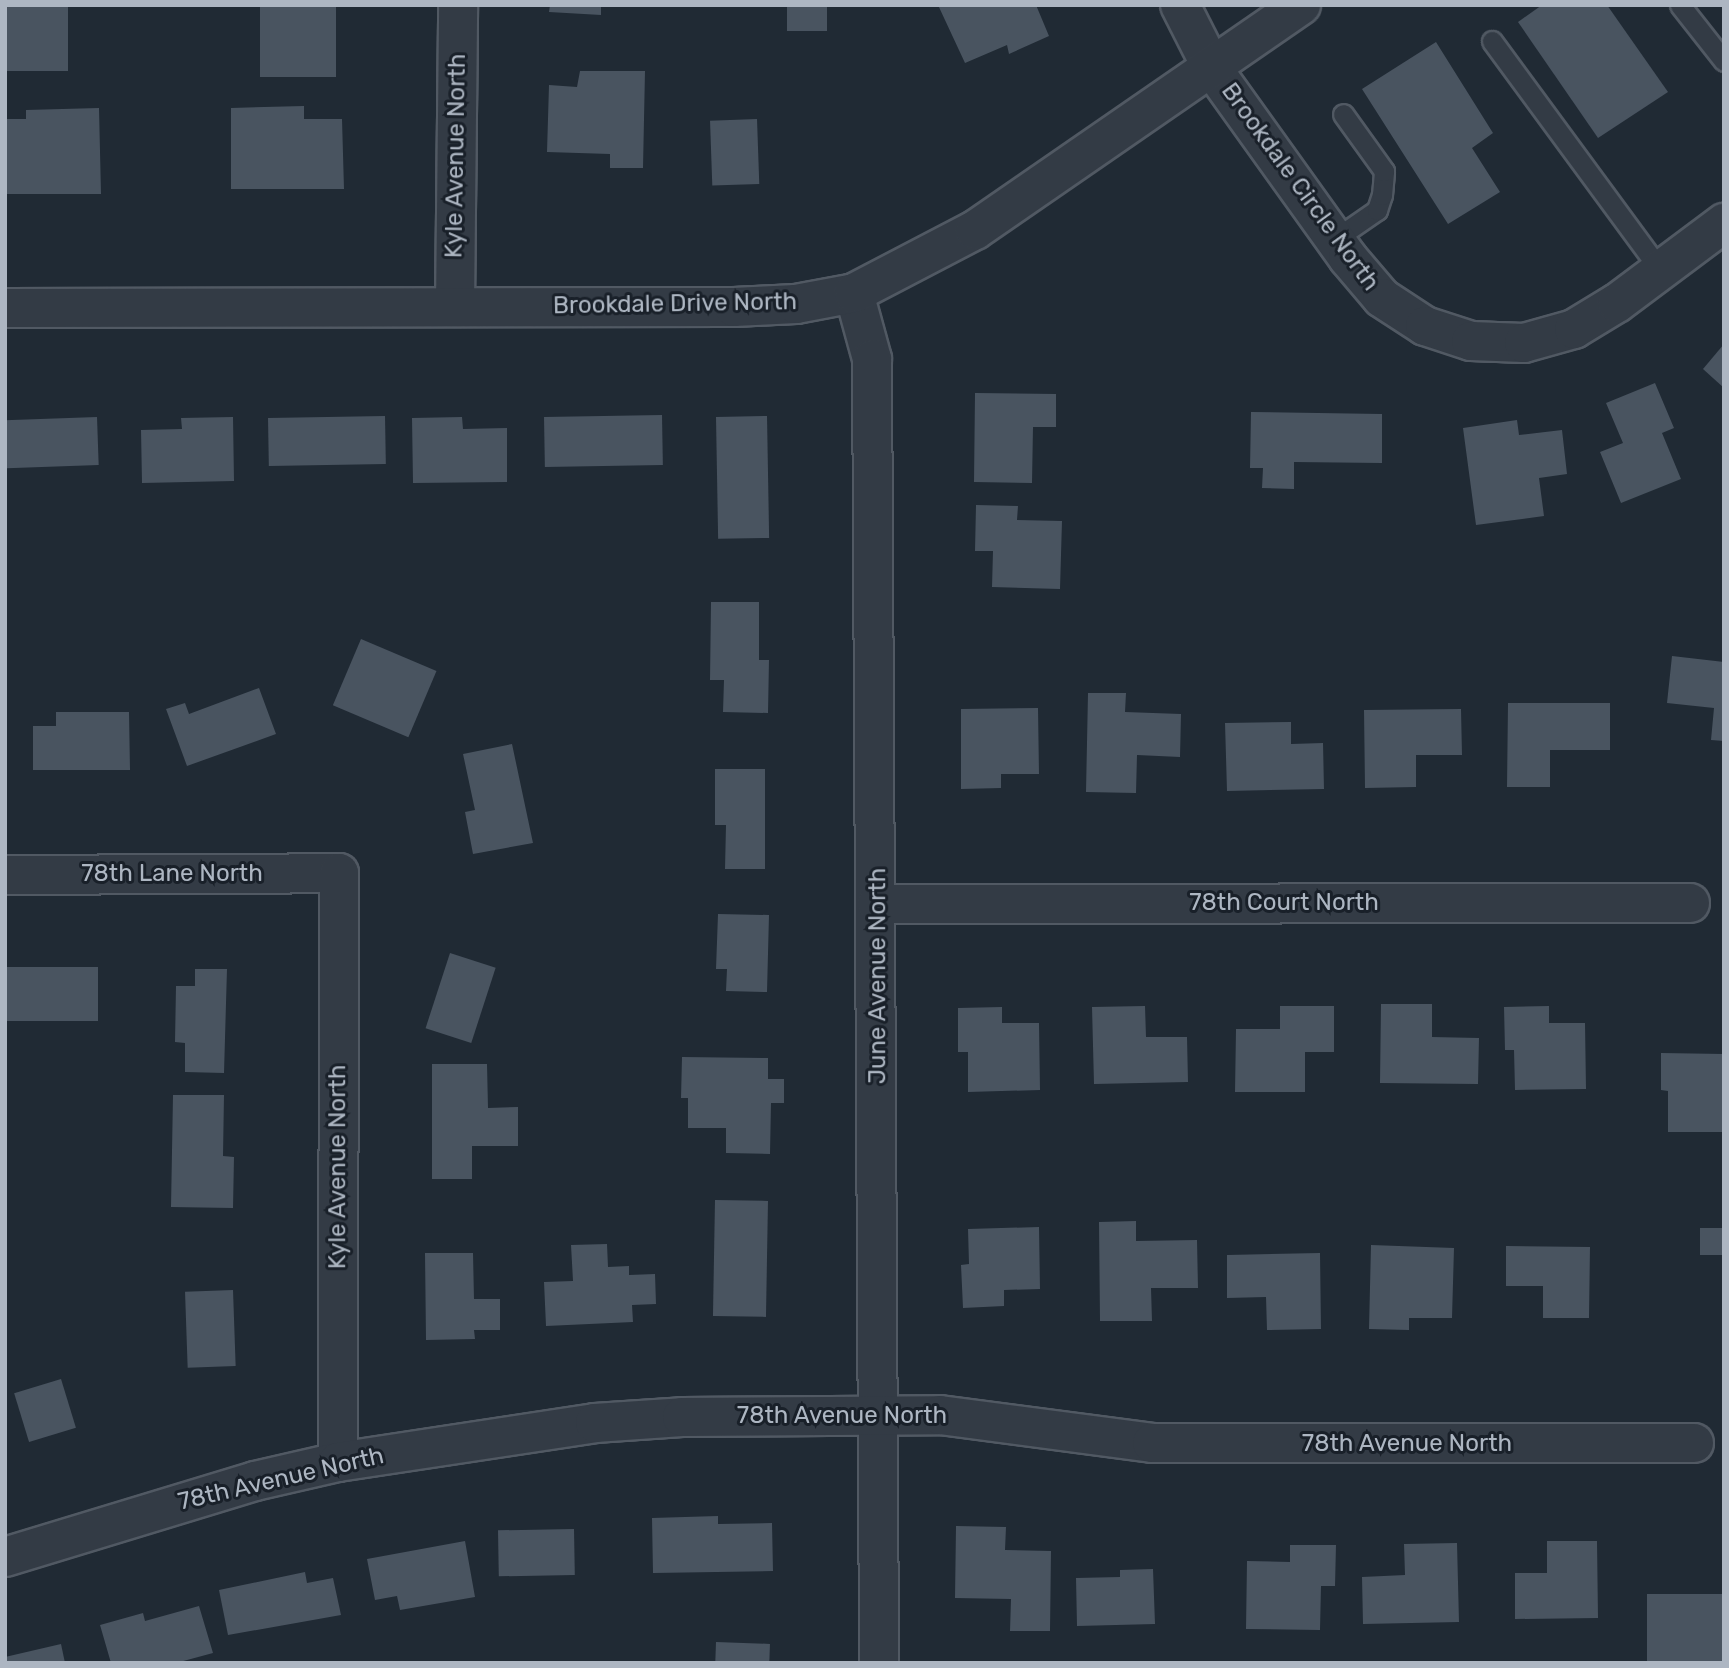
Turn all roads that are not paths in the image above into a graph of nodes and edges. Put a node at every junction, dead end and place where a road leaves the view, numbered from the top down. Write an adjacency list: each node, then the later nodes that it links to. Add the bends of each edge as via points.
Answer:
1 (458, 5): 13 (street, Kyle Avenue North)
2 (1180, 5): 7 (street)
3 (1301, 5): 7 (street, Brookdale Drive North)
4 (1680, 5): 6 (lane)
5 (1492, 41): 11 (lane)
6 (1724, 61)
7 (1212, 68): 10 (street, Brookdale Circle North); 12 (street, Brookdale Drive North, via 975,230)
8 (1343, 114): 10 (lane, via 1384,172 1377,210)
9 (1724, 223): 11 (street, Brookdale Circle North)
10 (1335, 239): 11 (street, Brookdale Circle North, via 1382,298 1425,326 1471,341 1524,343 1574,329)
11 (1661, 271)
12 (853, 293): 13 (street, Brookdale Drive North, via 796,304 734,307); 18 (street, June Avenue North, via 872,359)
13 (455, 307): 14 (street, Brookdale Drive North)
14 (5, 308)
15 (339, 873): 16 (street, 78th Lane North); 21 (street, Kyle Avenue North)
16 (5, 875)
17 (1690, 903): 18 (street, 78th Court North)
18 (877, 904): 19 (street, June Avenue North)
19 (879, 1415): 20 (street, 78th Avenue North, via 1009,1421 1152,1443); 21 (street, 78th Avenue North, via 682,1417 594,1423); 23 (street, June Avenue North)
20 (1694, 1443)
21 (338, 1462): 22 (street, 78th Avenue North, via 255,1481)
22 (5, 1557)
23 (879, 1663)

